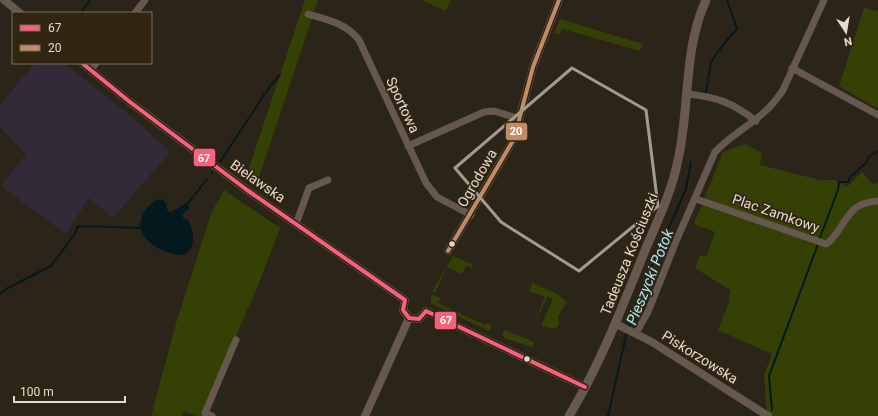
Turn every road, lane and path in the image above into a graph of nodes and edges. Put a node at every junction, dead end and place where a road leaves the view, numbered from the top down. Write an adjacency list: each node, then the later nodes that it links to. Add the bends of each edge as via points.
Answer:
1 (4, 0): 6 (street)
2 (145, 0): 7 (street)
3 (559, 0): 15 (street, Ogrodowa, via 533,67)
4 (706, 0): 13 (main road, Tadeusza Kościuszki, via 697,26)
5 (824, 0): 11 (street)
6 (19, 12)
7 (136, 12)
8 (308, 14): 17 (street, Sportowa, via 352,30)
9 (83, 64): 12 (street, Bielawska)
10 (95, 64): 12 (street)
11 (792, 68): 14 (street); 16 (street, via 774,103)
12 (91, 70): 22 (street, Bielawska, via 247,190)
13 (688, 94): 16 (street, via 710,96 743,111); 25 (main road, Tadeusza Kościuszki, via 678,162)
14 (878, 115)
15 (520, 119): 17 (street, via 494,111 484,112); 21 (street, Ogrodowa, via 514,139)
16 (756, 121): 19 (street, via 722,144 715,152)
17 (408, 146): 21 (street, Sportowa, via 426,183 437,197)
18 (328, 180): 22 (street, via 309,188)
19 (696, 199): 20 (street, Plac Zamkowy, via 826,244 840,229 850,212 865,202); 26 (street, via 648,312)
20 (878, 201)
21 (471, 215): 23 (street, Ogrodowa)
22 (296, 224): 24 (street, Bielawska, via 405,300 403,310)
23 (448, 251)
24 (409, 318): 28 (street, via 419,319 426,311); 30 (street)
25 (618, 324): 26 (street, Piskorzowska); 28 (main road, Tadeusza Kościuszki)
26 (635, 333): 32 (street, Piskorzowska)
27 (236, 340): 29 (street, via 205,413)
28 (585, 387): 31 (main road, Tadeusza Kościuszki)
29 (212, 416)
30 (365, 416)
31 (569, 416)
32 (768, 416)

